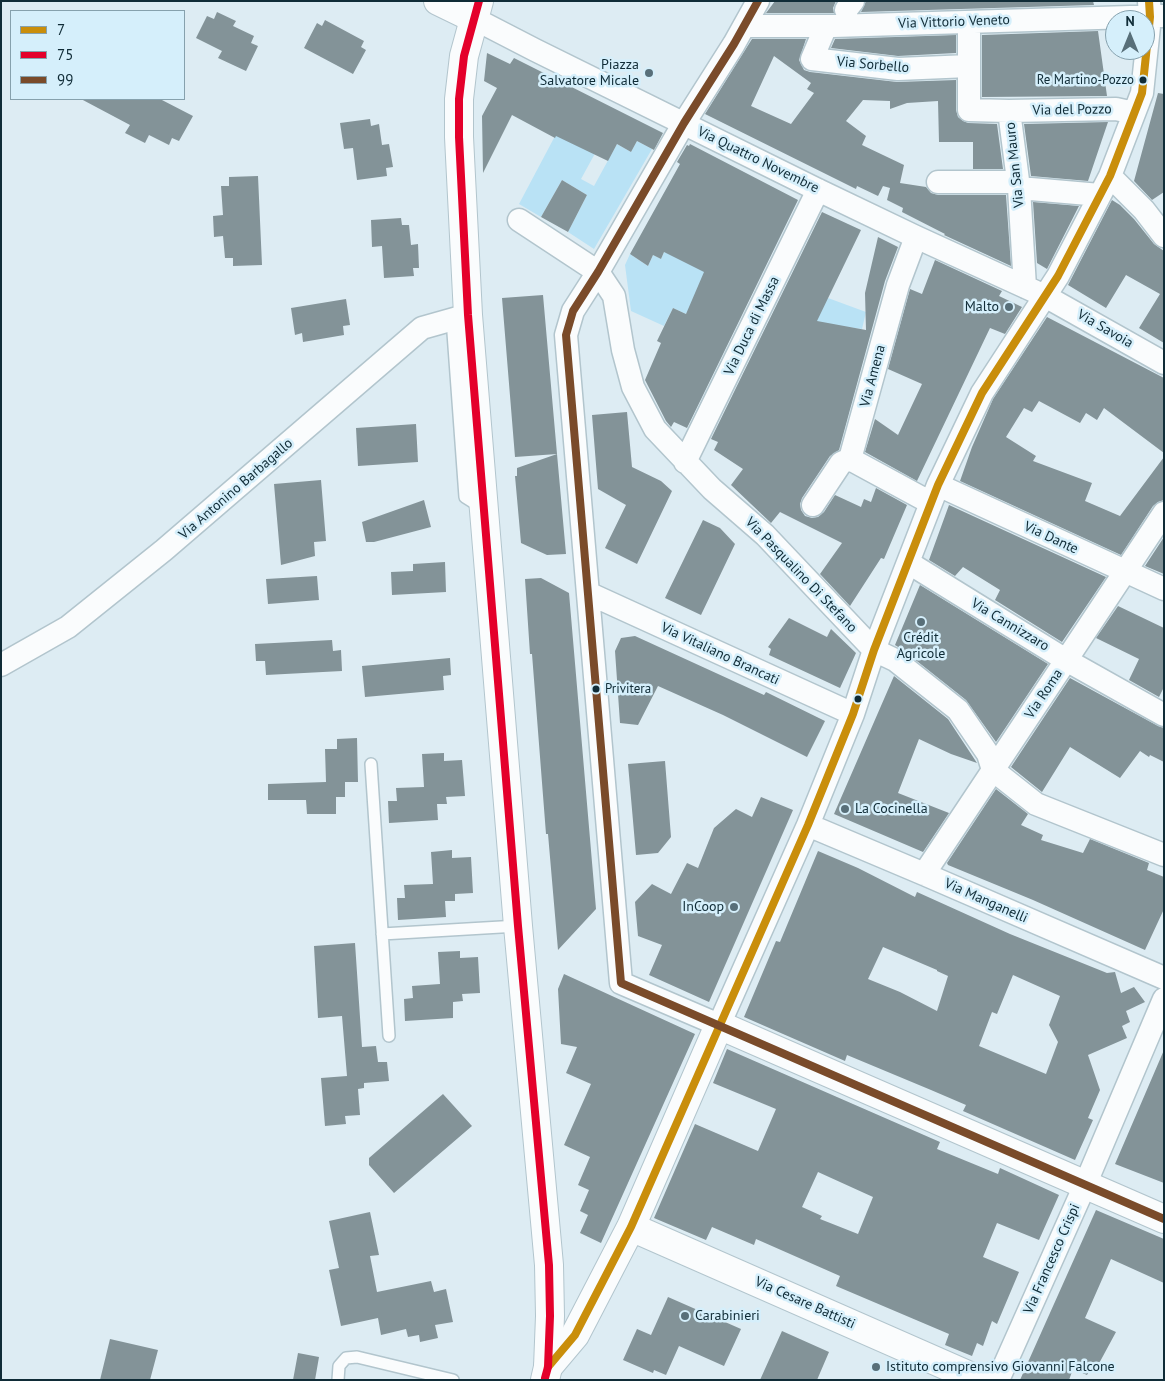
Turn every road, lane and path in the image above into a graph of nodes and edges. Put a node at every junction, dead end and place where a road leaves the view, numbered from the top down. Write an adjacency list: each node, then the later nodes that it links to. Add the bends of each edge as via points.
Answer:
1 (438, 1): 3 (main road)
2 (758, 1): 7 (street)
3 (476, 10): 13 (street, Via Quattro Novembre); 23 (main road, via 464,56 459,99)
4 (1004, 11): 5 (street, Via Vittorio Veneto); 6 (street, Via Vittorio Veneto)
5 (1105, 11)
6 (969, 22): 8 (street, Via Vittorio Veneto); 10 (street, Via San Mauro)
7 (744, 26): 8 (street, Via Vittorio Veneto); 13 (street)
8 (826, 26): 10 (street, Via Sorbello, via 812,59 898,69)
9 (1147, 60): 12 (street, via 1142,93)
10 (969, 66): 11 (street, Via San Mauro, via 969,110)
11 (1009, 111): 12 (street, Via del Pozzo, via 1116,109); 15 (street, Via San Mauro)
12 (1134, 113): 16 (street)
13 (684, 123): 17 (street, Via Quattro Novembre); 21 (street)
14 (938, 182): 15 (street)
15 (1018, 185): 16 (street); 22 (street, Via San Mauro)
16 (1105, 185): 19 (street, via 1144,210); 22 (street, via 1058,276)
17 (818, 190): 20 (street, Via Quattro Novembre); 26 (street, Via Duca di Massa)
18 (519, 220): 21 (street, Via Pasqualino Di Stefano)
19 (1164, 236)
20 (916, 237): 22 (street, Via Quattro Novembre); 25 (street, Via Amena, via 898,285)
21 (598, 272): 26 (street, Via Pasqualino Di Stefano, via 614,296 633,387 655,429); 33 (street, via 573,312 566,335)
22 (1035, 292): 24 (street, Via Savoia); 27 (street, via 982,393)
23 (460, 317): 36 (street, Via Antonino Barbagallo, via 422,328 150,562 68,627); 44 (main road, via 485,509)
24 (1164, 363)
25 (850, 459): 27 (street, Via Dante); 28 (street, via 841,463)
26 (685, 462): 34 (street, Via Pasqualino Di Stefano, via 765,535)
27 (935, 494): 30 (street); 31 (street, Via Dante)
28 (812, 505)
29 (1164, 513): 31 (street, Via Roma)
30 (909, 564): 34 (street); 35 (street, Via Cannizzaro)
31 (1125, 572): 32 (street, Via Dante); 35 (street, Via Roma)
32 (1164, 590)
33 (588, 593): 37 (street, Via Vitaliano Brancati); 48 (street, via 621,983)
34 (874, 650): 37 (street); 40 (street, Via Pasqualino Di Stefano, via 895,660 958,710 988,754)
35 (1066, 660): 38 (street, Via Cannizzaro); 40 (street, Via Roma)
36 (1, 665)
37 (853, 714): 41 (street)
38 (1164, 715)
39 (371, 764): 45 (lane)
40 (993, 770): 42 (street, Via Pasqualino Di Stefano, via 1036,804); 43 (street, Via Roma)
41 (808, 825): 43 (street, Via Manganelli); 48 (street)
42 (1164, 855)
43 (924, 874): 46 (street, Via Manganelli)
44 (518, 926): 45 (lane); 53 (main road, via 549,1264)
45 (382, 934): 49 (lane)
46 (1164, 978)
47 (1164, 999): 50 (street, Via Francesco Crispi)
48 (719, 1025): 50 (main road); 52 (main road)
49 (389, 1036)
50 (1085, 1185): 51 (main road); 57 (street, Via Francesco Crispi)
51 (1164, 1219)
52 (631, 1227): 53 (main road, via 575,1335); 56 (main road, Via Cesare Battisti)
53 (546, 1373)
54 (338, 1380): 55 (lane, via 339,1366 346,1358 357,1357)
55 (453, 1380)
56 (979, 1380)
57 (998, 1380)

